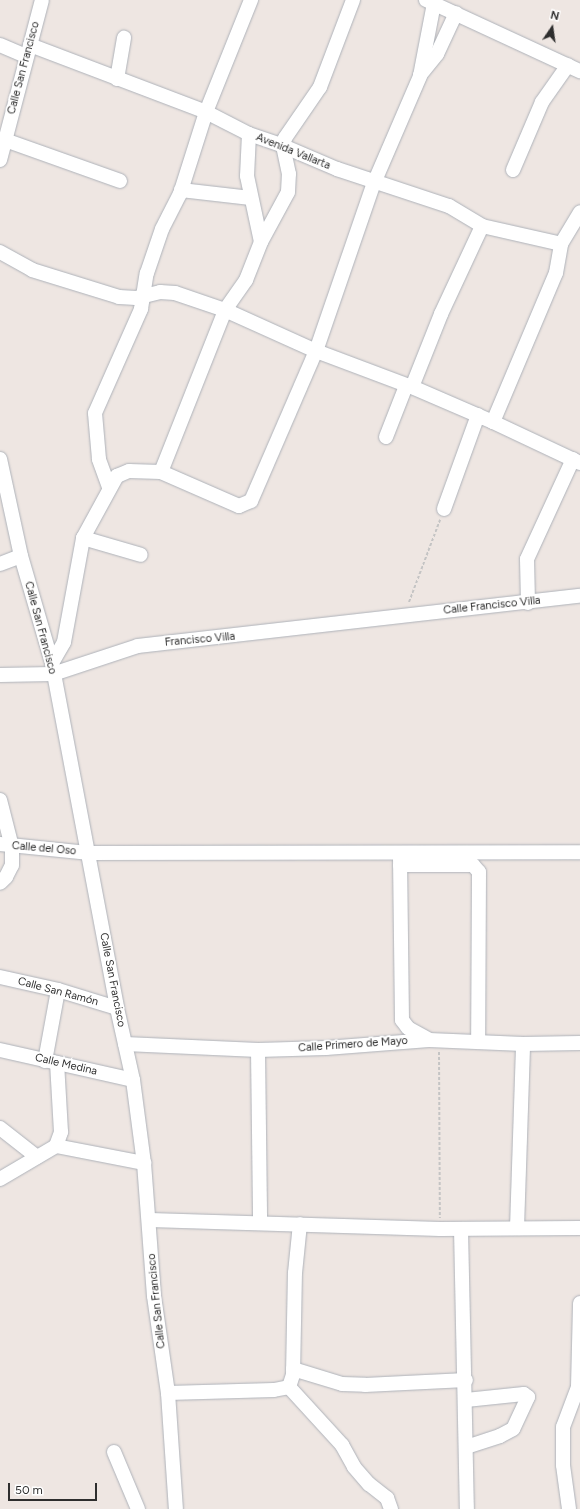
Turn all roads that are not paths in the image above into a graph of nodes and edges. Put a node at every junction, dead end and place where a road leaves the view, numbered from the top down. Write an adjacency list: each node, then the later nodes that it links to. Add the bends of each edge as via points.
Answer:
1 (42, 0): 8 (street, Calle San Francisco)
2 (251, 0): 12 (street)
3 (353, 0): 15 (street, via 320,87 288,134)
4 (430, 2): 5 (street); 10 (street)
5 (452, 7): 9 (street); 10 (street, via 437,54)
6 (124, 38): 11 (street)
7 (0, 45): 8 (street, Avenida Vallarta)
8 (28, 51): 11 (street, Avenida Vallarta); 14 (street, Calle San Francisco)
9 (574, 68): 17 (street, via 542,102)
10 (420, 76): 19 (street)
11 (117, 79): 12 (street, Avenida Vallarta)
12 (206, 112): 13 (street, Avenida Vallarta); 20 (street)
13 (249, 134): 15 (street, Avenida Vallarta); 21 (street, via 247,176)
14 (5, 140): 16 (street, Calle San Francisco); 18 (street)
15 (283, 146): 19 (street, Avenida Vallarta); 24 (street, via 289,174 288,192)
16 (0, 160)
17 (513, 170)
18 (120, 181)
19 (374, 183): 23 (street, Avenida Vallarta, via 449,206); 29 (street)
20 (181, 190): 21 (street); 27 (street, via 162,228)
21 (251, 198): 24 (street)
22 (580, 212): 25 (street)
23 (482, 226): 25 (street, Avenida Vallarta); 30 (street)
24 (261, 242): 28 (street, via 246,280)
25 (560, 244): 32 (street, via 556,273)
26 (0, 252): 27 (street, via 32,270 119,297)
27 (141, 296): 28 (street, via 160,292 175,293); 37 (street, via 141,309 94,413 99,459)
28 (225, 310): 29 (street); 36 (street)
29 (316, 351): 30 (street); 36 (street, via 252,502 239,506)
30 (409, 386): 31 (street); 33 (street)
31 (478, 415): 32 (street); 38 (street)
32 (493, 422): 35 (street)
33 (386, 437)
34 (0, 459): 41 (street, Calle San Francisco)
35 (576, 461): 44 (street, via 527,559)
36 (161, 472): 37 (street, via 129,471 117,476)
37 (109, 487): 39 (street)
38 (444, 509)
39 (83, 538): 40 (street); 46 (street, via 64,642)
40 (141, 555)
41 (21, 556): 42 (street); 46 (street, Calle San Francisco)
42 (0, 564)
43 (580, 596): 44 (street, Calle Francisco Villa)
44 (528, 603): 45 (street, Calle Francisco Villa)
45 (404, 616): 46 (street, Francisco Villa, via 138,646)
46 (52, 668): 47 (street, Francisco Villa); 51 (street, Calle San Francisco)
47 (0, 675)
48 (0, 800): 49 (street)
49 (6, 845): 51 (street, Calle del Oso); 53 (street, via 12,865)
50 (580, 852): 52 (street)
51 (88, 853): 52 (street, Calle del Oso); 56 (street, Calle San Francisco)
52 (400, 859): 57 (street, via 402,1020 405,1026); 58 (street, via 473,865 480,872)
53 (0, 883)
54 (0, 977): 55 (street, Calle San Ramón)
55 (58, 990): 56 (street, Calle San Ramón); 64 (street)
56 (117, 1008): 59 (street, Calle San Francisco)
57 (434, 1040): 58 (street, Calle Primero de Mayo); 63 (street, Calle Primero de Mayo)
58 (478, 1042): 60 (street, Calle Primero de Mayo)
59 (125, 1044): 63 (street, Calle Primero de Mayo); 65 (street, Calle San Francisco)
60 (523, 1044): 61 (street, Calle Primero de Mayo); 74 (street)
61 (580, 1044)
62 (0, 1050): 64 (street, Calle Medina)
63 (258, 1050): 72 (street)
64 (51, 1062): 65 (street, Calle Medina); 67 (street, via 61,1132)
65 (133, 1080): 69 (street, Calle San Francisco)
66 (0, 1128): 68 (street)
67 (56, 1146): 68 (street); 69 (street)
68 (37, 1157): 70 (street)
69 (144, 1163): 71 (street, Calle San Francisco)
70 (0, 1179)
71 (150, 1220): 72 (street); 81 (street, Calle San Francisco, via 154,1296)
72 (260, 1222): 73 (street)
73 (300, 1224): 76 (street); 78 (street, via 295,1272)
74 (517, 1228): 75 (street); 76 (street)
75 (580, 1228)
76 (461, 1229): 79 (street)
77 (580, 1303): 89 (street, via 578,1387 563,1427)
78 (293, 1369): 79 (street, via 342,1384); 80 (street)
79 (466, 1380): 82 (street)
80 (289, 1387): 81 (street, via 274,1390); 87 (street, via 342,1445 354,1467 387,1498)
81 (168, 1393): 86 (street, Calle San Francisco)
82 (466, 1400): 83 (street); 83 (street, via 524,1394 528,1397 513,1429)
83 (467, 1447): 88 (street)
84 (114, 1452): 85 (street)
85 (138, 1509)
86 (176, 1509)
87 (392, 1509)
88 (467, 1509)
89 (569, 1509)

